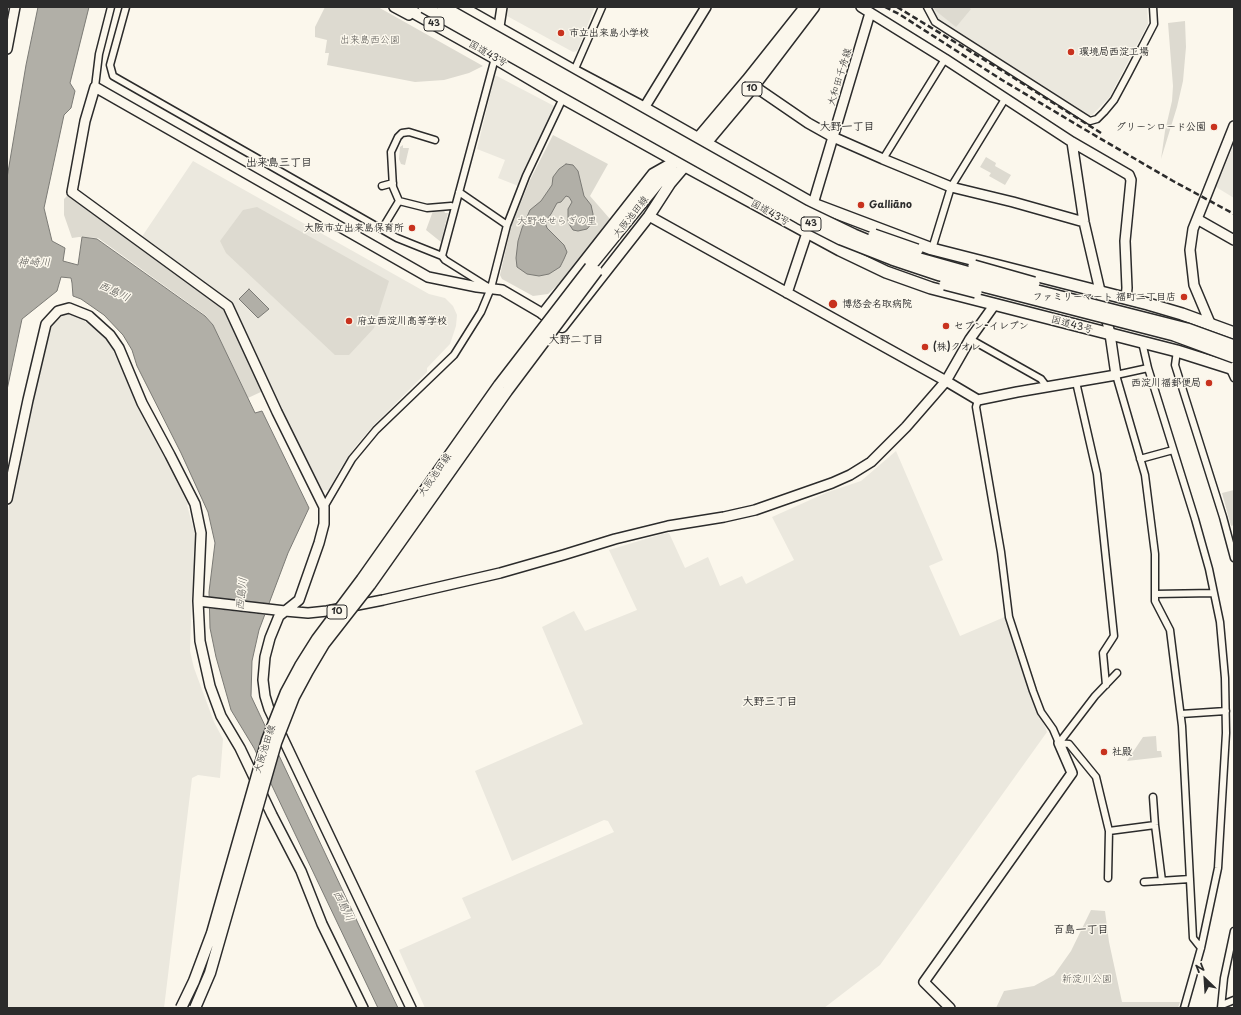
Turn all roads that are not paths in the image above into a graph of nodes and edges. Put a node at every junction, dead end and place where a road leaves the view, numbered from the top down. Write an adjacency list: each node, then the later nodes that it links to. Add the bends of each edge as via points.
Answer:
1 (15, 7): 20 (street)
2 (112, 7): 24 (street, via 99,54)
3 (126, 7): 48 (street, via 110,65 113,76)
4 (394, 7): 19 (street, via 430,27)
5 (404, 7): 19 (highway, 国道43号 / 43)
6 (424, 7): 62 (highway, 国道43号 / 43, bridge, via 841,239 940,275)
7 (442, 7): 62 (highway, 国道43号 / 43, bridge, via 804,211 854,236 895,252)
8 (461, 7): 18 (highway, 43)
9 (502, 7): 18 (street)
10 (602, 7): 23 (street)
11 (706, 7): 28 (street)
12 (805, 7): 32 (main road, 大阪池田線 / 10)
13 (814, 7): 25 (main road, 大阪池田線 / 10)
14 (861, 7): 17 (street)
15 (927, 7): 16 (street, via 935,22 1090,121 1104,112 1114,100 1154,24)
16 (1153, 7)
17 (870, 13): 22 (street); 30 (street, 大和田千舟線)
18 (498, 28): 21 (street); 23 (highway, 43)
19 (454, 35): 21 (highway, 国道43号 / 43)
20 (7, 50)
21 (495, 58): 26 (highway, 国道43号 / 43); 40 (street)
22 (945, 59): 27 (street); 34 (street)
23 (574, 71): 28 (highway, 43)
24 (95, 86): 55 (street, via 428,277); 81 (street, via 85,121 72,192 228,306)
25 (754, 86): 30 (street); 32 (main road, 大阪池田線 / 10)
26 (563, 98): 35 (highway, 国道43号 / 43); 47 (street, via 526,176)
27 (1005, 99): 33 (street); 39 (street)
28 (644, 108): 32 (highway, 43)
29 (1234, 126): 45 (street)
30 (832, 137): 34 (street); 42 (street, 大和田千舟線)
31 (435, 140): 37 (street, via 409,132 398,137 391,152)
32 (702, 141): 35 (main road, 大阪池田線 / 10); 42 (highway, 43)
33 (1072, 142): 46 (street); 58 (street, via 1130,177 1125,241)
34 (883, 159): 39 (street)
35 (680, 164): 36 (main road, 大阪池田線 / 10); 49 (highway, 国道43号 / 43); 54 (main road, 大阪池田線 / 10); 60 (main road, via 653,174)
36 (671, 182): 44 (main road); 54 (main road, 大阪池田線 / 10)
37 (393, 183): 38 (street); 41 (street)
38 (382, 186)
39 (951, 187): 46 (street); 51 (street)
40 (459, 192): 47 (street); 53 (street)
41 (399, 201): 43 (street, via 427,208); 48 (street)
42 (813, 204): 51 (highway, 43); 62 (highway, bridge, via 840,220 904,246 1125,306)
43 (451, 206)
44 (650, 216): 57 (street); 60 (main road, via 562,327)
45 (1197, 219): 50 (street); 61 (street, via 1190,250 1194,285)
46 (1084, 222): 56 (street)
47 (507, 225): 55 (street)
48 (382, 229): 53 (street, via 397,238)
49 (807, 232): 52 (highway, 国道43号 / 43); 57 (street)
50 (1234, 240)
51 (932, 249): 56 (highway, 43)
52 (840, 250): 59 (highway, 国道43号 / 43, via 908,281); 62 (highway, bridge, via 910,275 1133,330)
53 (442, 256): 55 (street)
54 (594, 269): 103 (main road, 大阪池田線 / 10, bridge, via 499,385 362,579 316,639 300,666 286,692 267,740 210,939); 104 (main road, 大阪池田線 / 10, bridge, via 370,585 324,644 294,696 276,743 210,973)
55 (492, 288): 60 (street, via 502,290); 81 (street, via 481,312 454,355 376,430 352,459)
56 (1101, 292): 58 (highway, 43); 64 (street)
57 (787, 293): 74 (street)
58 (1126, 298): 61 (highway, 43)
59 (995, 304): 64 (highway, 国道43号 / 43); 65 (street)
60 (543, 314)
61 (1210, 323): 63 (highway, 43)
62 (1175, 331): 67 (highway, 国道43号 / 43, bridge); 69 (highway, 国道43号 / 43, bridge)
63 (1234, 333)
64 (1110, 334): 66 (highway, 国道43号 / 43); 72 (street)
65 (970, 339): 74 (street); 76 (street, via 1041,379)
66 (1142, 342): 68 (highway, 国道43号 / 43); 70 (street)
67 (1234, 346)
68 (1177, 351): 71 (highway, 国道43号 / 43); 82 (street, via 1175,365)
69 (1234, 357)
70 (1148, 368): 72 (street); 78 (street)
71 (1232, 368): 73 (street)
72 (1116, 375): 75 (street); 79 (street)
73 (1234, 378)
74 (946, 381): 77 (street); 86 (street, via 871,462 850,475 777,503 724,517 668,526 615,539 500,573 383,600 327,611)
75 (1076, 382): 76 (street); 88 (street, via 1097,474 1114,636 1103,653)
76 (1047, 387): 77 (street)
77 (978, 400): 91 (street, via 976,407 1001,552 1009,617 1041,712)
78 (1173, 450): 79 (street); 83 (street, via 1195,519)
79 (1140, 459): 84 (street, via 1145,476 1156,554)
80 (7, 499): 85 (street, via 46,324 58,311 69,308 89,316 110,335 119,348 142,403 195,504 201,533)
81 (324, 507): 86 (street, via 320,543 299,600)
82 (1234, 558)
83 (1214, 593): 84 (street); 89 (street, via 1220,622)
84 (1156, 594): 90 (street, via 1156,601 1170,630)
85 (201, 602): 86 (street); 105 (street, via 200,641 210,686 221,716 240,748 301,871 322,924)
86 (285, 611): 106 (street, via 279,616 265,656 263,680 269,709)
87 (1116, 673): 88 (street)
88 (1106, 684): 91 (street)
89 (1226, 711): 90 (street); 100 (street, via 1218,868)
90 (1181, 714): 96 (street)
91 (1059, 742): 94 (street, via 1069,744 1096,777); 107 (street, via 1072,773 924,982)
92 (1153, 797): 93 (street)
93 (1155, 825): 94 (street); 97 (street)
94 (1109, 831): 95 (street)
95 (1108, 878)
96 (1190, 879): 97 (street); 100 (street, via 1192,938)
97 (1162, 881): 98 (street)
98 (1144, 882)
99 (1234, 931): 102 (street)
100 (1201, 948): 108 (street)
101 (1234, 1000): 102 (street)
102 (1221, 1006)
103 (181, 1008)
104 (195, 1008)
105 (363, 1008)
106 (411, 1008)
107 (950, 1008)
108 (1184, 1008)

